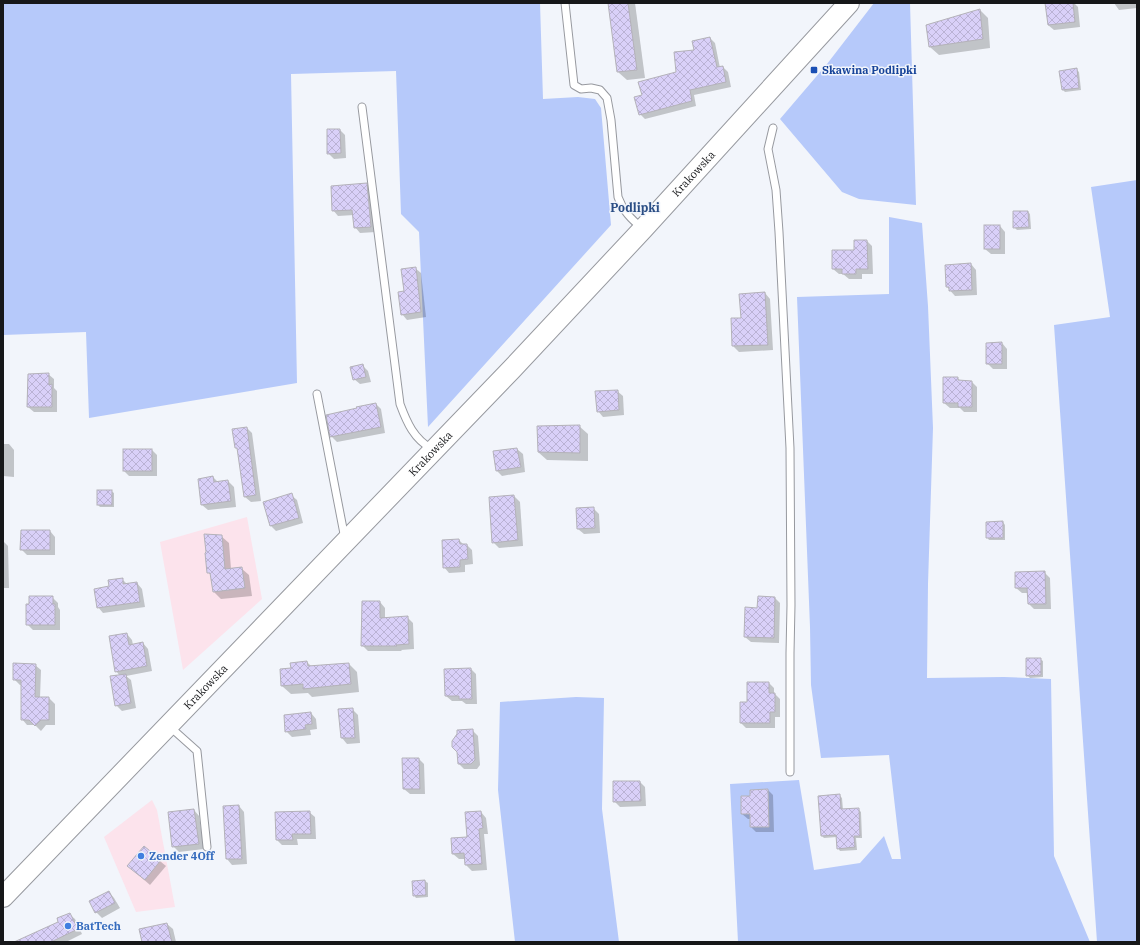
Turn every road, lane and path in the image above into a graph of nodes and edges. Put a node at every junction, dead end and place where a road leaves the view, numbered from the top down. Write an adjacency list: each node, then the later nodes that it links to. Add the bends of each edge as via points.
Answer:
1 (565, 3): 5 (lane, via 574,85 581,89 600,90 606,98 611,120 618,197 627,215)
2 (849, 3): 5 (main road, Krakowska)
3 (362, 107): 7 (lane, via 400,404 413,433)
4 (773, 128): 10 (lane, via 768,149 776,190 790,448)
5 (643, 229): 7 (main road, Krakowska)
6 (317, 394): 8 (lane)
7 (434, 451): 8 (main road, Krakowska)
8 (346, 542): 9 (main road, Krakowska)
9 (168, 726): 11 (lane, via 197,751); 12 (main road, Krakowska)
10 (790, 772)
11 (207, 847)
12 (3, 897)

